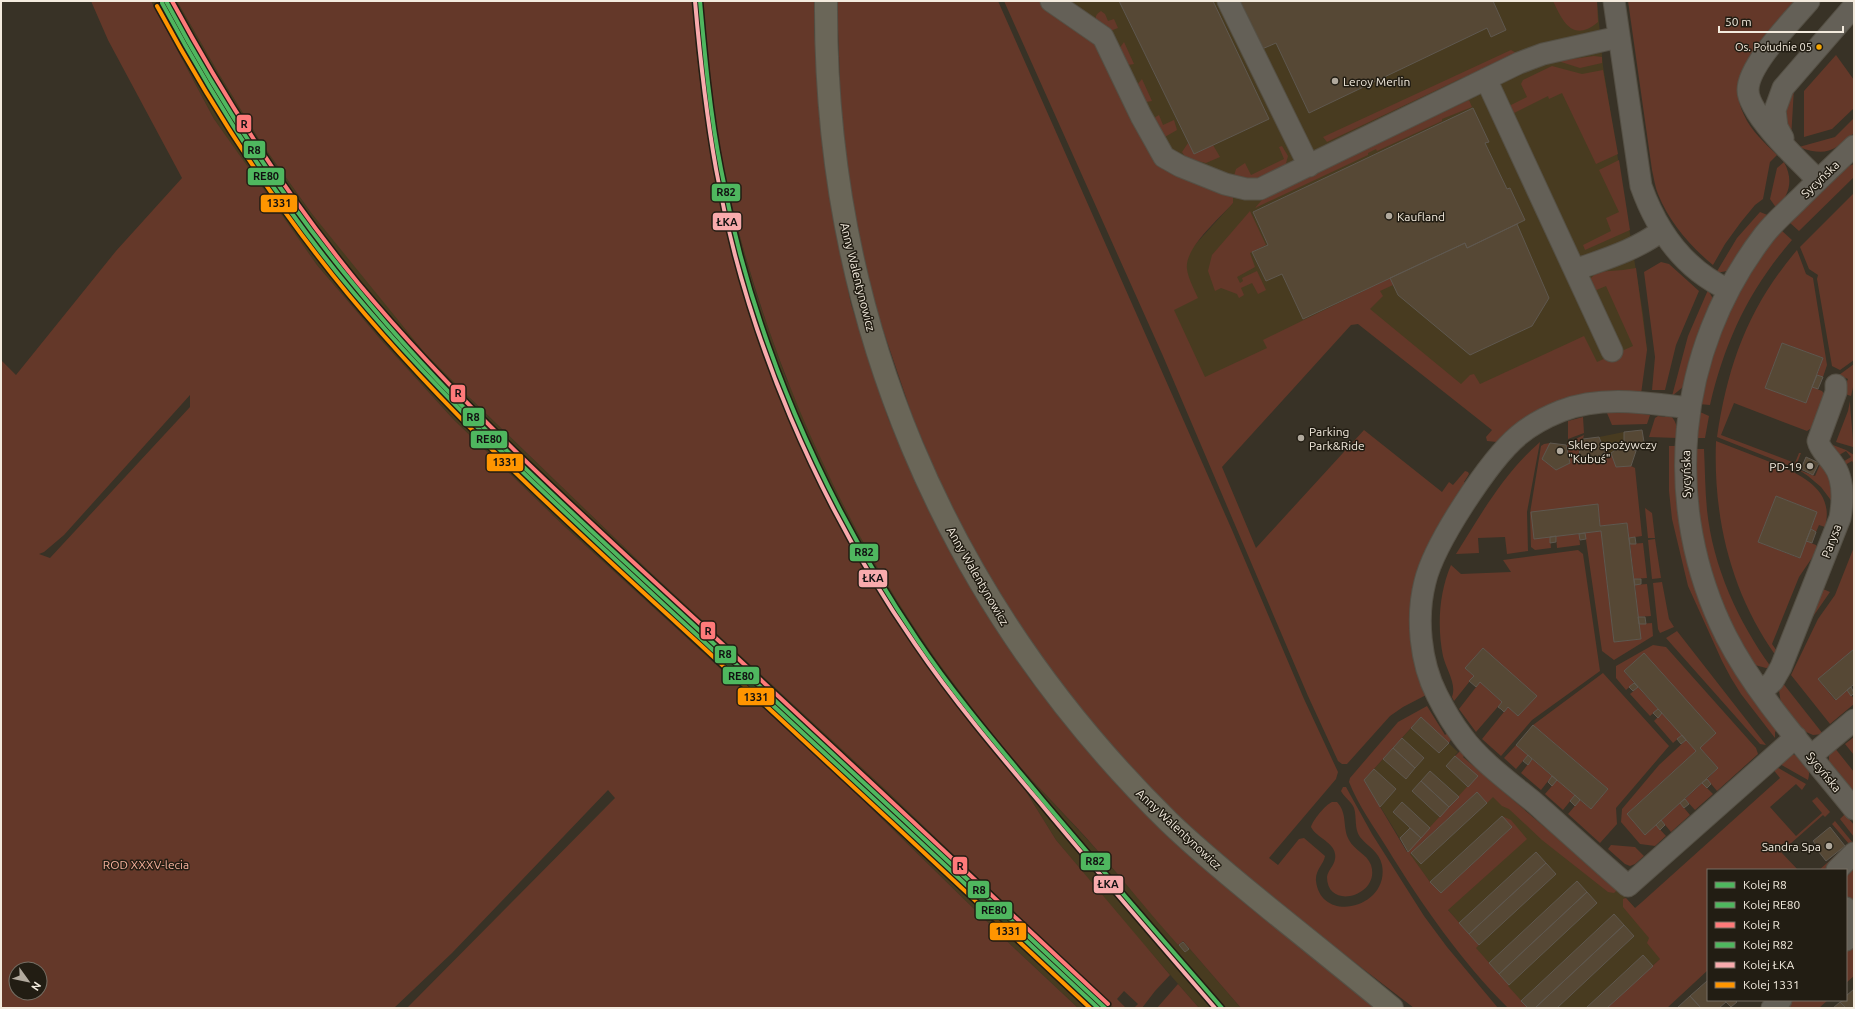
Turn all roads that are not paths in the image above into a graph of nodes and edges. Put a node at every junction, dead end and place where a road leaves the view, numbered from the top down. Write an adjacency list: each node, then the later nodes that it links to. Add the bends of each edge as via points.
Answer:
1 (826, 1): 29 (main road, Anny Walentynowicz, via 826,52 832,136 845,224 859,287 877,352 904,428 967,560 1044,680 1126,777 1208,858)
2 (1051, 1): 11 (street, via 1103,37 1164,157 1225,184 1246,189 1260,189)
3 (1228, 1): 11 (street)
4 (1614, 1): 7 (street)
5 (1809, 1): 10 (street, via 1762,58 1748,89 1753,107)
6 (1854, 6): 10 (street, via 1782,88 1775,117 1777,127)
7 (1619, 37): 8 (street, via 1543,54); 13 (street, via 1641,186 1653,218)
8 (1486, 79): 11 (street); 14 (street)
9 (1854, 146): 12 (street, Sycyńska)
10 (1790, 151): 12 (street)
11 (1309, 166)
12 (1818, 180): 15 (street, Sycyńska, via 1765,234 1741,268)
13 (1662, 231): 14 (street, via 1636,246); 15 (street, via 1698,271 1709,280)
14 (1575, 270): 16 (street)
15 (1730, 290): 18 (street, Sycyńska, via 1703,353)
16 (1612, 351)
17 (1836, 385): 19 (street, Parysa, via 1836,392 1818,441 1840,476 1840,518 1781,667 1773,681)
18 (1690, 408): 19 (street, Sycyńska, via 1685,486 1694,547 1707,592 1727,637); 21 (street, via 1596,402 1560,411 1530,426 1517,436 1492,464 1448,531 1430,568 1425,582 1422,617 1423,652 1430,679 1462,737 1628,886)
19 (1761, 692): 21 (street, Sycyńska)
20 (1854, 720): 22 (street)
21 (1796, 737): 22 (street, Sycyńska)
22 (1811, 756): 23 (street, Sycyńska)
23 (1854, 809)
24 (1854, 853): 25 (street)
25 (1838, 869)
26 (1847, 909): 27 (street)
27 (1854, 918)
28 (1780, 1001): 30 (street)
29 (1392, 1008)
30 (1772, 1008)

